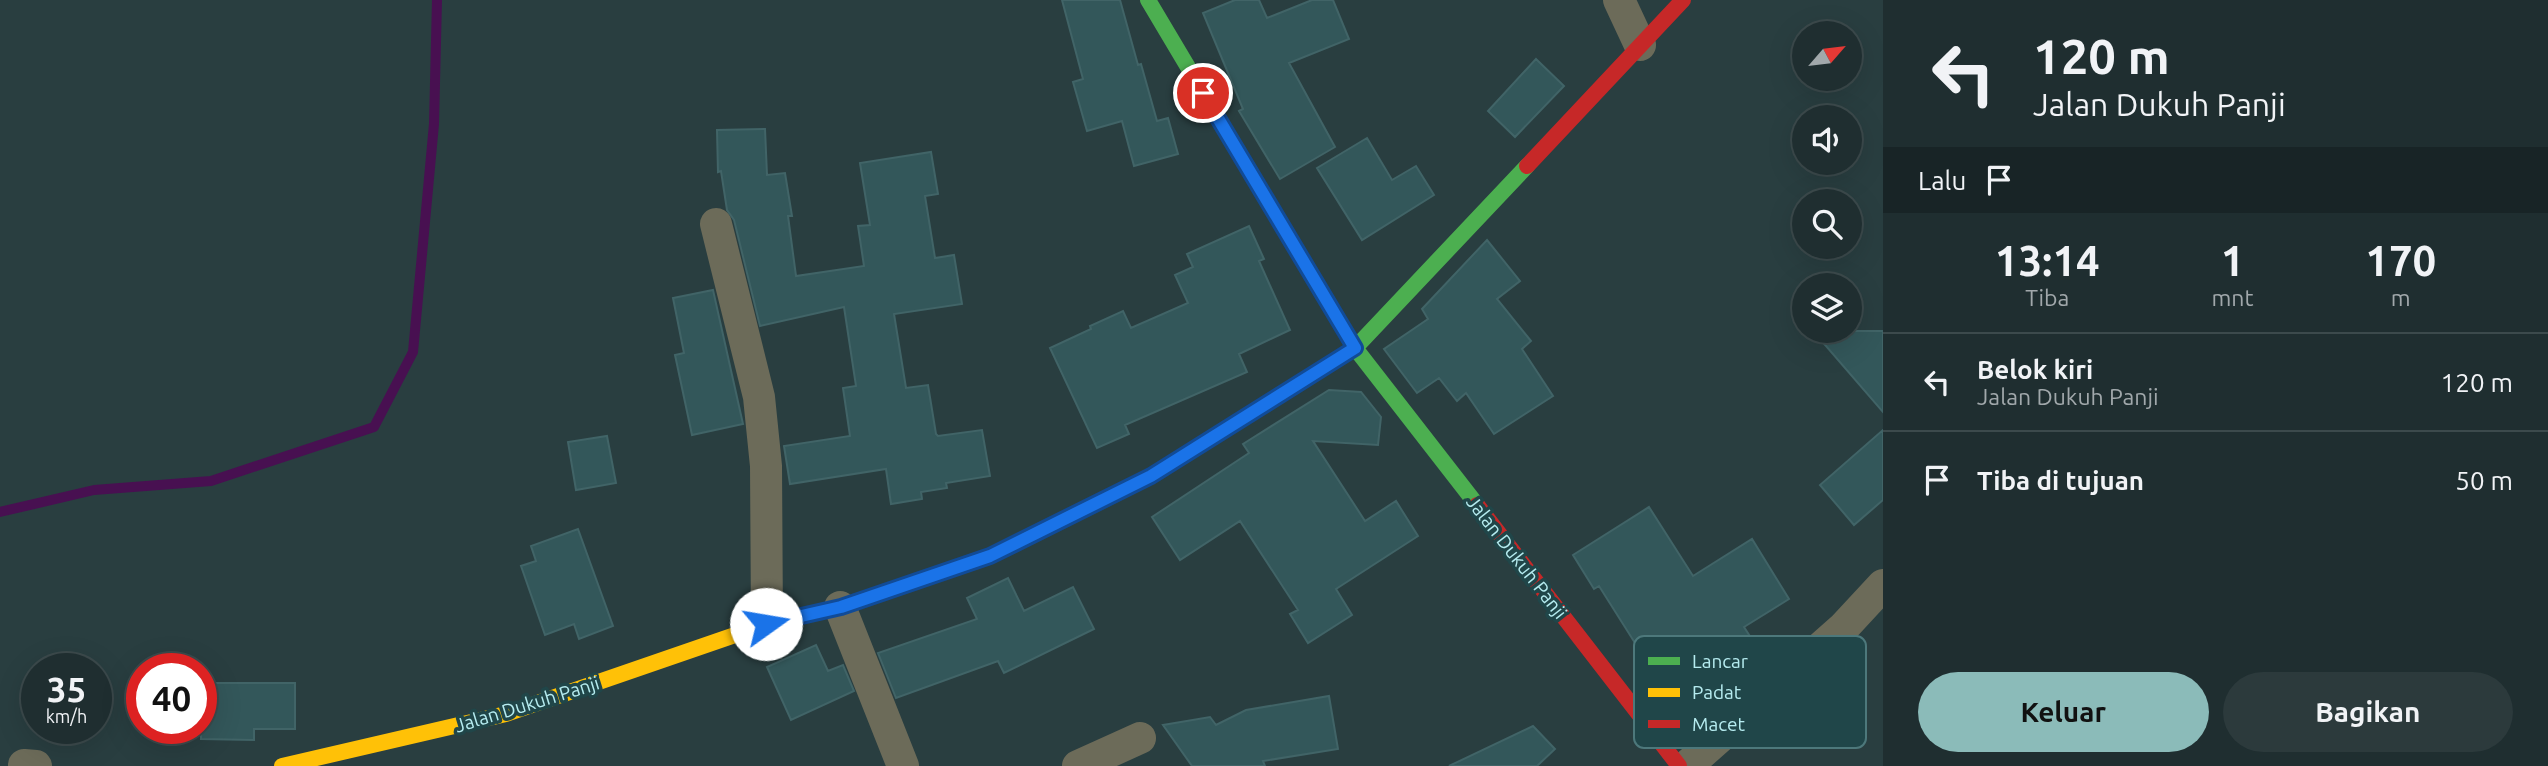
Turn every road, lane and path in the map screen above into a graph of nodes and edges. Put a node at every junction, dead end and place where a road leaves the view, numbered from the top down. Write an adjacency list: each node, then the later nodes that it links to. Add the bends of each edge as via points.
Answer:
1 (1148, 0): 6 (street, Jalan Dukuh Panji)
2 (1619, 0): 4 (street)
3 (1683, 0): 4 (street, Jalan Dukuh Panji)
4 (1640, 45): 6 (street, Jalan Dukuh Panji)
5 (716, 224): 9 (street, via 759,397 766,466)
6 (1355, 348): 8 (street, Jalan Dukuh Panji, via 1151,476 990,556); 11 (street, Jalan Dukuh Panji)
7 (1883, 585): 10 (street)
8 (841, 607): 9 (street, Jalan Dukuh Panji); 16 (street)
9 (766, 624): 15 (street, Jalan Dukuh Panji, via 506,714)
10 (1833, 636)
11 (1634, 708)
12 (1140, 738): 17 (street)
13 (1665, 748): 18 (street, Jalan Dukuh Panji)
14 (1707, 748): 19 (street)
15 (282, 766)
16 (903, 766)
17 (1078, 766)
18 (1679, 766)
19 (1687, 766)

